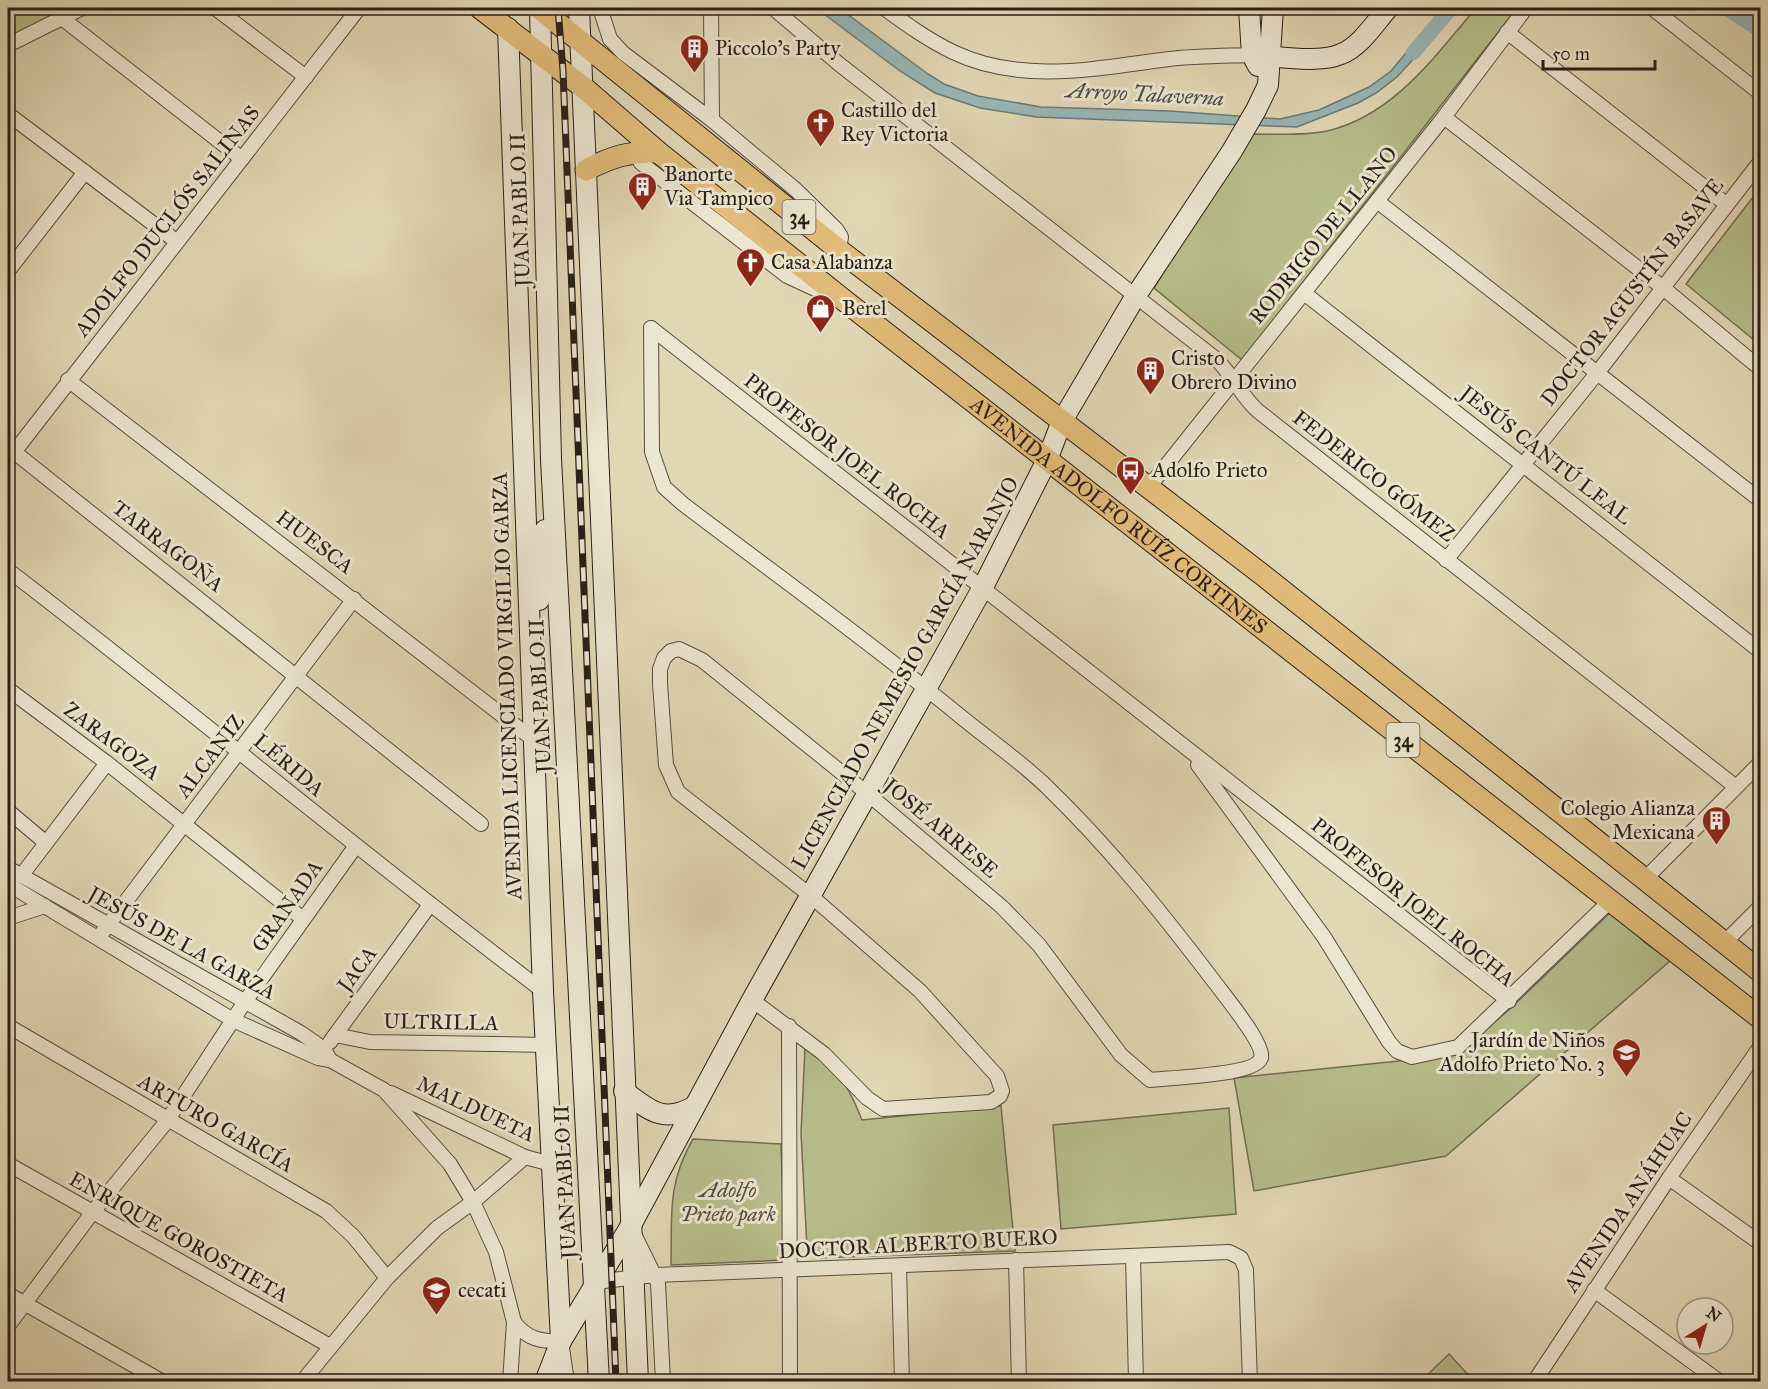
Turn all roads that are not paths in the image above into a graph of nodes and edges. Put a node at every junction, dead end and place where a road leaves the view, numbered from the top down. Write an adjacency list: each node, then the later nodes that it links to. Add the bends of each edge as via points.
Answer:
1 (82, 8): 16 (street)
2 (215, 8): 24 (street)
3 (360, 8): 24 (street, ADOLFO DUCLÓS SALINAS)
4 (480, 8): 17 (main road, AVENIDA ADOLFO RUÍZ CORTINES / 34)
5 (540, 8): 19 (main road, AVENIDA ADOLFO RUÍZ CORTINES / 34); 21 (street, JUAN PABLO II)
6 (579, 8): 19 (street)
7 (600, 8): 30 (street, via 610,39 623,53)
8 (711, 8): 30 (street)
9 (773, 8): 46 (street, FEDERICO GÓMEZ, via 838,64)
10 (884, 8): 22 (street, via 913,30 955,53 1019,70 1057,73 1171,59)
11 (1249, 8): 22 (street)
12 (1273, 8): 23 (street)
13 (1388, 8): 23 (street, via 1356,44 1341,54 1313,58)
14 (1526, 8): 18 (street, RODRIGO DE LLANO)
15 (1652, 8): 27 (street)
16 (63, 19): 20 (street); 33 (street)
17 (508, 28): 21 (main road, AVENIDA ADOLFO RUÍZ CORTINES / 34); 42 (street, AVENIDA LICENCIADO VIRGILIO GARZA)
18 (1507, 32): 29 (street, RODRIGO DE LLANO); 38 (street)
19 (581, 42): 26 (street); 41 (main road, AVENIDA ADOLFO RUÍZ CORTINES / 34)
20 (8, 45)
21 (539, 54): 26 (main road, AVENIDA ADOLFO RUÍZ CORTINES / 34); 39 (street, JUAN PABLO II)
22 (1252, 55): 23 (street); 25 (street)
23 (1271, 56): 25 (street)
24 (306, 77): 33 (street, ADOLFO DUCLÓS SALINAS)
25 (1269, 85): 46 (street, LICENCIADO NEMESIO GARCÍA NARANJO, via 1232,151)
26 (583, 87): 32 (main road, AVENIDA ADOLFO RUÍZ CORTINES / 34); 35 (street)
27 (1761, 93)
28 (8, 114): 36 (street)
29 (1444, 117): 37 (street, RODRIGO DE LLANO); 44 (street)
30 (712, 120): 41 (street, via 821,214 841,237)
31 (634, 151): 32 (main road); 35 (main road); 47 (street, via 640,162 787,276)
32 (658, 152): 47 (main road, AVENIDA ADOLFO RUÍZ CORTINES / 34)
33 (242, 159): 40 (street, ADOLFO DUCLÓS SALINAS)
34 (1761, 162): 38 (street, DOCTOR AGUSTÍN BASAVE)
35 (586, 170): 107 (street)
36 (86, 172): 40 (street); 43 (street)
37 (1377, 201): 45 (street, RODRIGO DE LLANO); 49 (street)
38 (1726, 204): 44 (street, DOCTOR AGUSTÍN BASAVE)
39 (544, 227): 42 (street); 54 (street, JUAN PABLO II)
40 (176, 241): 51 (street, ADOLFO DUCLÓS SALINAS)
41 (839, 250): 52 (main road, AVENIDA ADOLFO RUÍZ CORTINES / 34)
42 (515, 264): 65 (street, AVENIDA LICENCIADO VIRGILIO GARZA)
43 (8, 271)
44 (1662, 287): 48 (street); 49 (street, DOCTOR AGUSTÍN BASAVE)
45 (1304, 293): 50 (street, RODRIGO DE LLANO); 56 (street, JESÚS CANTÚ LEAL)
46 (1135, 297): 50 (street, FEDERICO GÓMEZ); 52 (street, LICENCIADO NEMESIO GARCÍA NARANJO)
47 (850, 305): 55 (main road, AVENIDA ADOLFO RUÍZ CORTINES / 34)
48 (1756, 366)
49 (1598, 372): 56 (street, DOCTOR AGUSTÍN BASAVE); 58 (street)
50 (1235, 378): 57 (street, RODRIGO DE LLANO); 59 (street, FEDERICO GÓMEZ, via 1242,395 1258,411)
51 (68, 380): 53 (street, ADOLFO DUCLÓS SALINAS); 62 (street, HUESCA)
52 (1062, 421): 55 (street, LICENCIADO NEMESIO GARCÍA NARANJO); 57 (main road, AVENIDA ADOLFO RUÍZ CORTINES / 34)
53 (10, 453): 64 (street, TARRAGOÑA)
54 (551, 459): 65 (street); 125 (street, JUAN PABLO II)
55 (1047, 460): 61 (street, LICENCIADO NEMESIO GARCÍA NARANJO); 85 (main road, AVENIDA ADOLFO RUÍZ CORTINES / 34)
56 (1522, 463): 59 (street, DOCTOR AGUSTÍN BASAVE); 63 (street, JESÚS CANTÚ LEAL)
57 (1149, 487): 82 (main road, AVENIDA ADOLFO RUÍZ CORTINES / 34)
58 (1761, 500)
59 (1446, 560): 73 (street, FEDERICO GÓMEZ)
60 (8, 570): 70 (street, LÉRIDA)
61 (982, 589): 67 (street, LICENCIADO NEMESIO GARCÍA NARANJO); 67 (street, PROFESOR JOEL ROCHA, via 651,328 652,452 664,487); 69 (street, PROFESOR JOEL ROCHA)
62 (354, 598): 64 (street, ALCANIZ); 68 (street, HUESCA)
63 (1761, 651)
64 (296, 675): 70 (street, ALCANIZ); 77 (street, TARRAGOÑA)
65 (531, 680): 68 (street, AVENIDA LICENCIADO VIRGILIO GARZA)
66 (8, 689): 71 (street, ZARAGOZA)
67 (928, 689): 74 (street, LICENCIADO NEMESIO GARCÍA NARANJO); 74 (street, JOSÉ ARRESE, via 1045,785 1139,884 1236,1010 1262,1053 1257,1065 1150,1080 1121,1055 1032,937)
68 (534, 740): 94 (street, AVENIDA LICENCIADO VIRGILIO GARZA)
69 (1188, 751): 96 (street, PROFESOR JOEL ROCHA); 96 (street, PROFESOR JOEL ROCHA, via 1324,936 1397,1050 1412,1057 1458,1047)
70 (241, 752): 76 (street, ALCANIZ); 79 (street, LÉRIDA)
71 (107, 763): 76 (street, ZARAGOZA); 78 (street)
72 (1761, 763): 73 (street)
73 (1736, 787): 82 (street)
74 (868, 794): 84 (street, LICENCIADO NEMESIO GARCÍA NARANJO); 84 (street, JOSÉ ARRESE, via 702,660 679,649 671,651 660,669 660,684 666,765 674,785)
75 (8, 811): 78 (street)
76 (185, 824): 90 (street, ZARAGOZA); 91 (street, ALCANIZ)
77 (481, 824)
78 (45, 842): 81 (street)
79 (355, 847): 87 (street, LÉRIDA); 90 (street, GRANADA)
80 (8, 868): 81 (street, JESÚS DE LA GARZA)
81 (21, 876): 91 (street, JESÚS DE LA GARZA)
82 (1645, 879): 92 (main road, AVENIDA ADOLFO RUÍZ CORTINES / 34)
83 (8, 884): 86 (street, JESÚS DE LA GARZA)
84 (811, 896): 95 (street, LICENCIADO NEMESIO GARCÍA NARANJO); 101 (street, via 920,991 997,1076 1002,1091 991,1102 883,1109)
85 (1610, 902): 96 (street); 98 (main road, AVENIDA ADOLFO RUÍZ CORTINES / 34)
86 (45, 906): 89 (street); 91 (street, JESÚS DE LA GARZA)
87 (429, 906): 94 (street, LÉRIDA); 102 (street, JACA)
88 (1761, 907): 92 (street)
89 (8, 918)
90 (303, 919): 97 (street, GRANADA)
91 (102, 931): 97 (street, JESÚS DE LA GARZA); 99 (street, JESÚS DE LA GARZA)
92 (1725, 942): 93 (main road, AVENIDA ADOLFO RUÍZ CORTINES / 34)
93 (1761, 971)
94 (543, 991): 103 (street, AVENIDA LICENCIADO VIRGILIO GARZA)
95 (752, 1000): 101 (street); 108 (street, LICENCIADO NEMESIO GARCÍA NARANJO)
96 (1509, 1000)
97 (244, 1003): 99 (street, GRANADA); 105 (street, JESÚS DE LA GARZA)
98 (1761, 1018)
99 (234, 1020): 105 (street, JESÚS DE LA GARZA); 109 (street, GRANADA)
100 (8, 1026): 109 (street, ARTURO GARCÍA)
101 (789, 1026): 121 (street)
102 (335, 1035): 103 (street, ULTRILLA, via 370,1042); 105 (street, JACA)
103 (547, 1045): 112 (street, AVENIDA LICENCIADO VIRGILIO GARZA)
104 (1761, 1047): 113 (street, AVENIDA ANÁHUAC)
105 (324, 1056): 106 (street, JESÚS DE LA GARZA)
106 (384, 1090): 110 (street, MALDUETA); 114 (street, JESÚS DE LA GARZA, via 450,1164)
107 (624, 1091): 108 (street, via 658,1114 682,1114); 116 (street)
108 (695, 1106): 116 (street, LICENCIADO NEMESIO GARCÍA NARANJO)
109 (167, 1121): 115 (street, GRANADA); 124 (street, ARTURO GARCÍA, via 326,1211 353,1236)
110 (525, 1157): 112 (street, MALDUETA); 114 (street)
111 (8, 1164): 115 (street, ENRIQUE GOROSTIETA)
112 (551, 1164): 131 (street, AVENIDA LICENCIADO VIRGILIO GARZA)
113 (1669, 1178): 117 (street); 126 (street, AVENIDA ANÁHUAC)
114 (473, 1202): 124 (street, via 437,1228); 129 (street, JESÚS DE LA GARZA, via 496,1252)
115 (92, 1214): 128 (street, GRANADA); 132 (street, ENRIQUE GOROSTIETA)
116 (630, 1227): 122 (street); 123 (street); 125 (street, LICENCIADO NEMESIO GARCÍA NARANJO)
117 (1761, 1243)
118 (1133, 1256): 119 (street, DOCTOR ALBERTO BUERO); 144 (street); 145 (street, DOCTOR ALBERTO BUERO, via 1221,1251 1240,1258 1246,1270)
119 (1016, 1260): 120 (street, DOCTOR ALBERTO BUERO); 143 (street)
120 (899, 1267): 121 (street, DOCTOR ALBERTO BUERO); 142 (street)
121 (790, 1271): 122 (street, DOCTOR ALBERTO BUERO); 141 (street)
122 (655, 1275): 123 (street, DOCTOR ALBERTO BUERO); 140 (street)
123 (633, 1276): 125 (street, DOCTOR ALBERTO BUERO); 139 (street)
124 (387, 1278): 132 (street)
125 (595, 1282): 131 (street, LICENCIADO NEMESIO GARCÍA NARANJO); 138 (street, JUAN PABLO II)
126 (1594, 1290): 146 (street, AVENIDA ANÁHUAC); 147 (street)
127 (8, 1294): 128 (street)
128 (24, 1304): 130 (street, GRANADA); 133 (street)
129 (514, 1322): 131 (street, via 528,1337); 135 (street, JESÚS DE LA GARZA)
130 (8, 1326)
131 (561, 1341): 136 (street, LICENCIADO NEMESIO GARCÍA NARANJO); 137 (street)
132 (330, 1346): 134 (street)
133 (163, 1382)
134 (302, 1382)
135 (510, 1382)
136 (545, 1382)
137 (567, 1382)
138 (599, 1382)
139 (638, 1382)
140 (663, 1382)
141 (790, 1382)
142 (902, 1382)
143 (1019, 1382)
144 (1136, 1382)
145 (1251, 1382)
146 (1534, 1382)
147 (1720, 1382)

